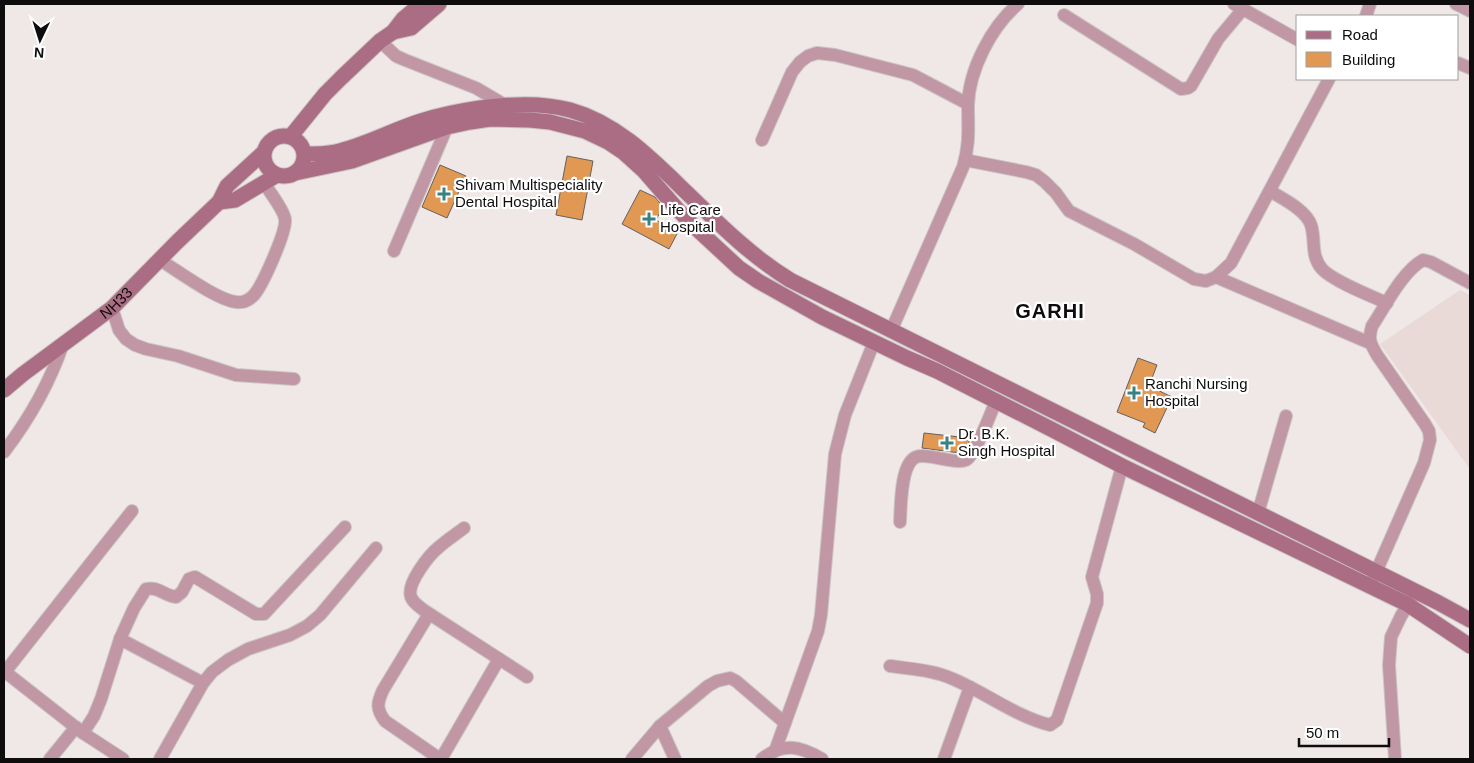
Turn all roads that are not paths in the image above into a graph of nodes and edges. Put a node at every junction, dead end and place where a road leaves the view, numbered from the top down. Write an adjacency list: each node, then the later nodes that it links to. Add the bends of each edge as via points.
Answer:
1 (421, 4): 8 (main road)
2 (439, 4): 8 (main road, via 411,28)
3 (1018, 4): 12 (street, via 994,32 973,73)
4 (1456, 4): 6 (street)
5 (1246, 7): 7 (street, via 1218,40 1191,86 1185,89); 9 (street)
6 (1470, 11)
7 (1064, 16)
8 (393, 32): 10 (main road)
9 (1296, 39)
10 (380, 41): 13 (street, via 396,56 469,85); 15 (main road, via 331,89)
11 (1328, 80): 22 (street)
12 (968, 104): 16 (street, via 913,75 817,53 800,62 792,72); 19 (street, via 969,139)
13 (505, 105): 18 (main road, via 441,115 345,149); 30 (main road, via 552,106 571,110 614,130 650,158 762,262 790,280)
14 (447, 127): 20 (main road, via 352,161); 24 (street); 31 (main road, via 490,119 540,121 585,131 608,142 644,171 678,210 740,268 799,304)
15 (291, 136): 17 (main road, via 274,138); 18 (main road, via 298,140)
16 (762, 140)
17 (264, 153): 21 (main road); 23 (main road, NH33, via 227,186)
18 (305, 154): 20 (main road, via 304,162)
19 (965, 160): 26 (street, via 1036,175 1056,193 1069,212 1134,244 1194,279 1206,281); 30 (street)
20 (295, 173): 21 (main road)
21 (270, 179): 23 (main road, NH33, via 235,200); 25 (street, via 285,216 285,224 262,282 247,302 227,300)
22 (1270, 190): 26 (street, via 1231,263); 28 (street, via 1306,216 1311,225 1316,258 1323,269 1334,278)
23 (219, 202): 25 (main road, NH33)
24 (394, 251)
25 (160, 260): 29 (main road, NH33)
26 (1216, 277): 33 (street)
27 (1470, 283): 28 (street, via 1423,260 1407,272)
28 (1387, 304): 33 (street, via 1372,326)
29 (112, 308): 32 (main road, NH33); 34 (street, via 119,330 135,345 236,375)
30 (891, 331): 41 (main road)
31 (874, 342): 36 (main road); 60 (street, via 840,432 818,631)
32 (63, 344): 35 (main road, NH33); 38 (street, via 37,404)
33 (1370, 344): 46 (street, via 1426,424 1430,440 1424,463)
34 (294, 379)
35 (4, 390)
36 (996, 401): 39 (main road); 42 (street, via 967,460 924,456 911,462 906,470)
37 (1286, 416): 41 (street)
38 (4, 452)
39 (1122, 466): 47 (main road); 59 (street, via 1092,577 1098,603 1057,720 1050,725 1040,722)
40 (132, 511): 56 (street)
41 (1258, 513): 46 (main road)
42 (900, 522)
43 (345, 527): 52 (street, via 264,614 256,614 192,577 176,597 156,588 146,589)
44 (464, 528): 50 (street, via 436,548 412,583 411,598)
45 (376, 548): 58 (street, via 307,626 248,649 212,672)
46 (1376, 572): 47 (street); 48 (main road)
47 (1369, 586): 49 (main road)
48 (1417, 592): 49 (street); 51 (main road)
49 (1407, 604): 53 (main road); 73 (street, via 1391,637 1389,665)
50 (429, 614): 54 (street); 67 (street, via 383,690 378,706 385,721)
51 (1470, 620)
52 (120, 639): 58 (street); 62 (street, via 94,716)
53 (1470, 646)
54 (499, 659): 57 (street); 67 (street)
55 (890, 666): 59 (street, via 952,678)
56 (4, 672): 62 (street)
57 (527, 677)
58 (203, 683): 66 (street)
59 (970, 687): 72 (street)
60 (785, 723): 61 (street, via 730,678 708,686); 63 (street)
61 (660, 726): 68 (street); 69 (street)
62 (80, 730): 64 (street); 65 (street)
63 (775, 751): 70 (street); 71 (street, via 790,747)
64 (50, 759)
65 (123, 759)
66 (160, 759)
67 (440, 759)
68 (632, 759)
69 (675, 759)
70 (762, 759)
71 (822, 759)
72 (944, 759)
73 (1394, 759)

